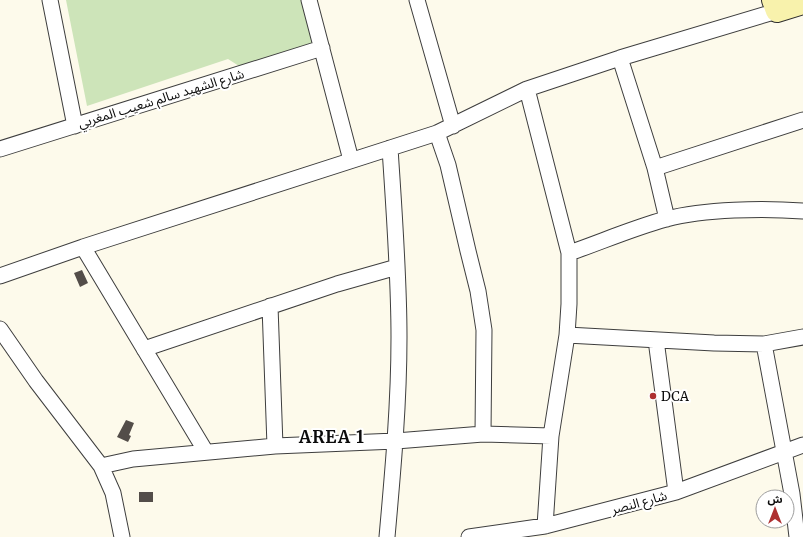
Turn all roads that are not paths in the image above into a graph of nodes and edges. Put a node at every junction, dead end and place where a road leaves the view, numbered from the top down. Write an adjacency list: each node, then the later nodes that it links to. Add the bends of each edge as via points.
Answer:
1 (50, 0): 10 (street)
2 (309, 0): 6 (street)
3 (417, 0): 11 (street)
4 (803, 3): 5 (street)
5 (775, 6): 7 (street)
6 (322, 48): 10 (street, شارع الشهيد سالم شعيب المغربي); 15 (street)
7 (620, 58): 8 (street); 16 (street)
8 (527, 89): 11 (street); 20 (street)
9 (803, 120): 16 (street)
10 (75, 126): 14 (street, شارع الشهيد سالم شعيب المغربي)
11 (453, 126): 12 (street)
12 (437, 133): 13 (street); 30 (street, via 448,165 478,291 484,330)
13 (390, 148): 15 (street); 21 (street)
14 (0, 149)
15 (351, 160): 19 (street)
16 (655, 168): 18 (street)
17 (803, 211): 18 (street, via 743,210)
18 (667, 219): 20 (street)
19 (83, 247): 22 (street); 29 (street)
20 (568, 253): 25 (street, via 570,304)
21 (397, 267): 23 (street); 32 (street, via 399,337)
22 (0, 276)
23 (270, 306): 29 (street); 34 (street)
24 (0, 329): 37 (street)
25 (567, 335): 27 (street); 31 (street)
26 (803, 336): 28 (street)
27 (656, 340): 28 (street); 38 (street)
28 (764, 344): 36 (street)
29 (144, 349): 35 (street)
30 (483, 434): 31 (street); 32 (street)
31 (551, 436): 39 (street)
32 (396, 441): 34 (street); 41 (street)
33 (803, 445): 36 (street, شارع النصر)
34 (275, 446): 35 (street)
35 (206, 452): 37 (street, via 133,459)
36 (784, 452): 38 (street, شارع النصر); 43 (street)
37 (100, 466): 40 (street, via 113,493)
38 (676, 492): 39 (street, شارع النصر)
39 (545, 526): 42 (street, شارع النصر)
40 (122, 537)
41 (387, 537)
42 (469, 537)
43 (797, 537)

